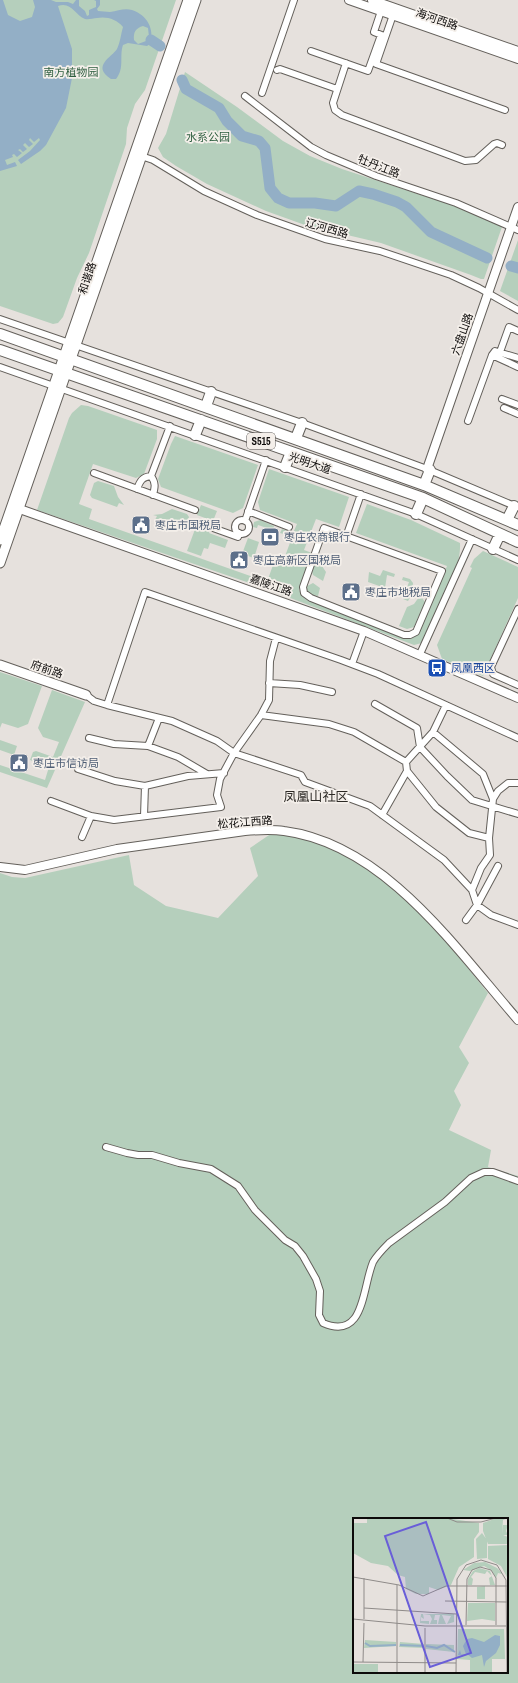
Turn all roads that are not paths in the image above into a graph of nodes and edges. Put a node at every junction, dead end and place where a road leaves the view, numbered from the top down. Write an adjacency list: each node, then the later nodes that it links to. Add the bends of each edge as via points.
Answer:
1 (188, 0): 19 (main road, 和谐路)
2 (196, 0): 19 (main road, 和谐路)
3 (294, 0): 15 (street)
4 (349, 0): 6 (street, 海河西路)
5 (372, 0): 6 (street, 海河西路)
6 (382, 8): 7 (street, 海河西路); 8 (street, via 374,32)
7 (394, 12): 8 (street); 10 (street, 海河西路); 11 (street, 海河西路)
8 (383, 35): 12 (street, via 368,71); 17 (street, via 376,64)
9 (311, 51): 12 (street)
10 (518, 51)
11 (518, 59)
12 (346, 63): 14 (street)
13 (277, 70): 14 (street)
14 (337, 89): 18 (street, via 333,107 342,115 464,161 476,160 494,144)
15 (262, 93)
16 (245, 96): 21 (street, 牡丹江路, via 311,147 326,155 376,176 456,202)
17 (505, 110)
18 (502, 145)
19 (138, 155): 22 (street, 辽河西路, via 153,160 198,187 257,215 325,239 380,251 444,272); 27 (main road, 和谐路)
20 (518, 207): 21 (street, 六盘山路)
21 (514, 229): 22 (street, 六盘山路)
22 (488, 293): 23 (street, 辽河西路); 52 (street, 六盘山路)
23 (518, 310)
24 (0, 319): 27 (street)
25 (518, 331): 29 (street, via 509,327)
26 (0, 334): 31 (main road, 光明大道 / S515)
27 (72, 344): 31 (main road, 和谐路); 37 (street)
28 (0, 350): 35 (main road, 光明大道 / S515)
29 (500, 352): 30 (street, via 495,351); 32 (street)
30 (492, 355): 34 (street); 44 (street)
31 (68, 358): 35 (main road, 和谐路); 40 (main road, 光明大道 / S515)
32 (518, 358)
33 (0, 367): 36 (street, 光明大道 / S515)
34 (518, 367)
35 (63, 372): 36 (main road, 和谐路); 43 (main road, 光明大道 / S515)
36 (57, 387): 46 (street, 光明大道 / S515); 61 (main road, 和谐路)
37 (212, 392): 40 (main road); 45 (street)
38 (502, 399): 39 (street)
39 (518, 405)
40 (206, 406): 48 (main road, 光明大道 / S515)
41 (504, 408): 42 (street)
42 (518, 414)
43 (201, 420): 47 (main road); 49 (main road, 光明大道 / S515)
44 (468, 421)
45 (302, 423): 48 (main road); 52 (street)
46 (170, 426): 47 (street, 光明大道 / S515); 54 (street)
47 (195, 436): 50 (street, 光明大道 / S515)
48 (296, 438): 55 (main road, 光明大道 / S515)
49 (291, 452): 51 (main road); 59 (main road, 光明大道 / S515)
50 (266, 460): 51 (street, 光明大道 / S515); 63 (street)
51 (285, 467): 57 (street, 光明大道 / S515)
52 (428, 469): 55 (main road); 60 (street)
53 (94, 473): 56 (street)
54 (151, 476): 56 (street, via 140,480); 58 (street, via 156,486)
55 (424, 485): 65 (main road, 光明大道 / S515)
56 (138, 489): 58 (street)
57 (361, 494): 64 (street, 光明大道 / S515); 72 (street)
58 (153, 495): 62 (street)
59 (422, 498): 64 (main road); 71 (main road, 光明大道 / S515)
60 (516, 507): 65 (main road)
61 (15, 508): 74 (main road, 和谐路); 78 (main road, 和谐路); 80 (street, 嘉陵江路)
62 (195, 510)
63 (248, 511): 66 (street); 68 (street)
64 (416, 514): 73 (street, 光明大道 / S515)
65 (507, 520): 67 (main road, 光明大道 / S515)
66 (245, 521): 70 (street, via 248,528); 70 (street, via 240,520 235,524 235,529)
67 (518, 525)
68 (289, 527)
69 (213, 528): 70 (street, via 238,537)
70 (240, 534)
71 (500, 534): 75 (main road, 光明大道 / S515); 76 (main road)
72 (346, 537): 72 (street, via 324,528 303,587 304,593 310,598 404,635 416,632 442,571)
73 (472, 539): 76 (street, 光明大道 / S515); 82 (street)
74 (0, 540)
75 (518, 542)
76 (493, 548): 77 (street, 光明大道 / S515)
77 (518, 560)
78 (0, 563)
79 (518, 609): 86 (street, via 491,667 493,674)
80 (364, 631): 82 (street, 嘉陵江路); 83 (street)
81 (276, 638): 83 (street); 85 (street, via 270,661); 91 (street, via 145,592)
82 (420, 654): 89 (street, 嘉陵江路)
83 (352, 664): 92 (street)
84 (0, 665): 88 (main road, 府前路)
85 (269, 683): 87 (street, via 300,685); 93 (street, via 269,700)
86 (518, 685)
87 (332, 692)
88 (86, 695): 91 (street)
89 (518, 698)
90 (375, 704): 99 (street, via 417,728)
91 (107, 705): 94 (street)
92 (446, 705): 95 (street); 97 (street)
93 (261, 715): 100 (street); 101 (street, via 329,724 354,732)
94 (159, 718): 98 (street); 100 (street, via 172,721 217,741)
95 (433, 732): 99 (street); 108 (street, via 482,774)
96 (89, 738): 98 (street, via 114,744)
97 (518, 738)
98 (148, 746): 105 (street, via 178,757)
99 (420, 746): 101 (street); 110 (street, via 472,800)
100 (234, 753): 104 (street); 112 (street, via 301,775 305,782 370,806)
101 (406, 762): 103 (street)
102 (78, 769): 107 (street, via 115,781)
103 (407, 771): 112 (street); 116 (street, via 436,807 469,833)
104 (224, 773): 105 (street); 114 (street, via 217,795 221,807)
105 (207, 774): 107 (street)
106 (518, 783): 108 (street, via 508,783)
107 (145, 786): 114 (street)
108 (493, 799): 110 (street)
109 (51, 801): 113 (street)
110 (492, 807): 111 (street); 116 (street)
111 (518, 814)
112 (382, 815): 119 (street, via 444,860)
113 (91, 816): 114 (street, via 114,820); 115 (street)
114 (144, 816)
115 (82, 837)
116 (489, 838): 119 (street, via 490,855 481,868)
117 (498, 866): 120 (street)
118 (0, 867): 123 (street, 松花江西路, via 25,870 117,849 264,829 306,835 344,850 401,889 437,925)
119 (472, 890): 120 (street)
120 (476, 905): 121 (street); 122 (street, via 491,915)
121 (466, 920)
122 (518, 925)
123 (518, 1020)
124 (106, 1146): 125 (street, via 132,1154 152,1155 211,1169 238,1186 255,1210 303,1256 320,1291 319,1315 323,1323 342,1328 357,1316 374,1261 388,1243 445,1202 471,1178 484,1172 493,1172)
125 (518, 1181)

